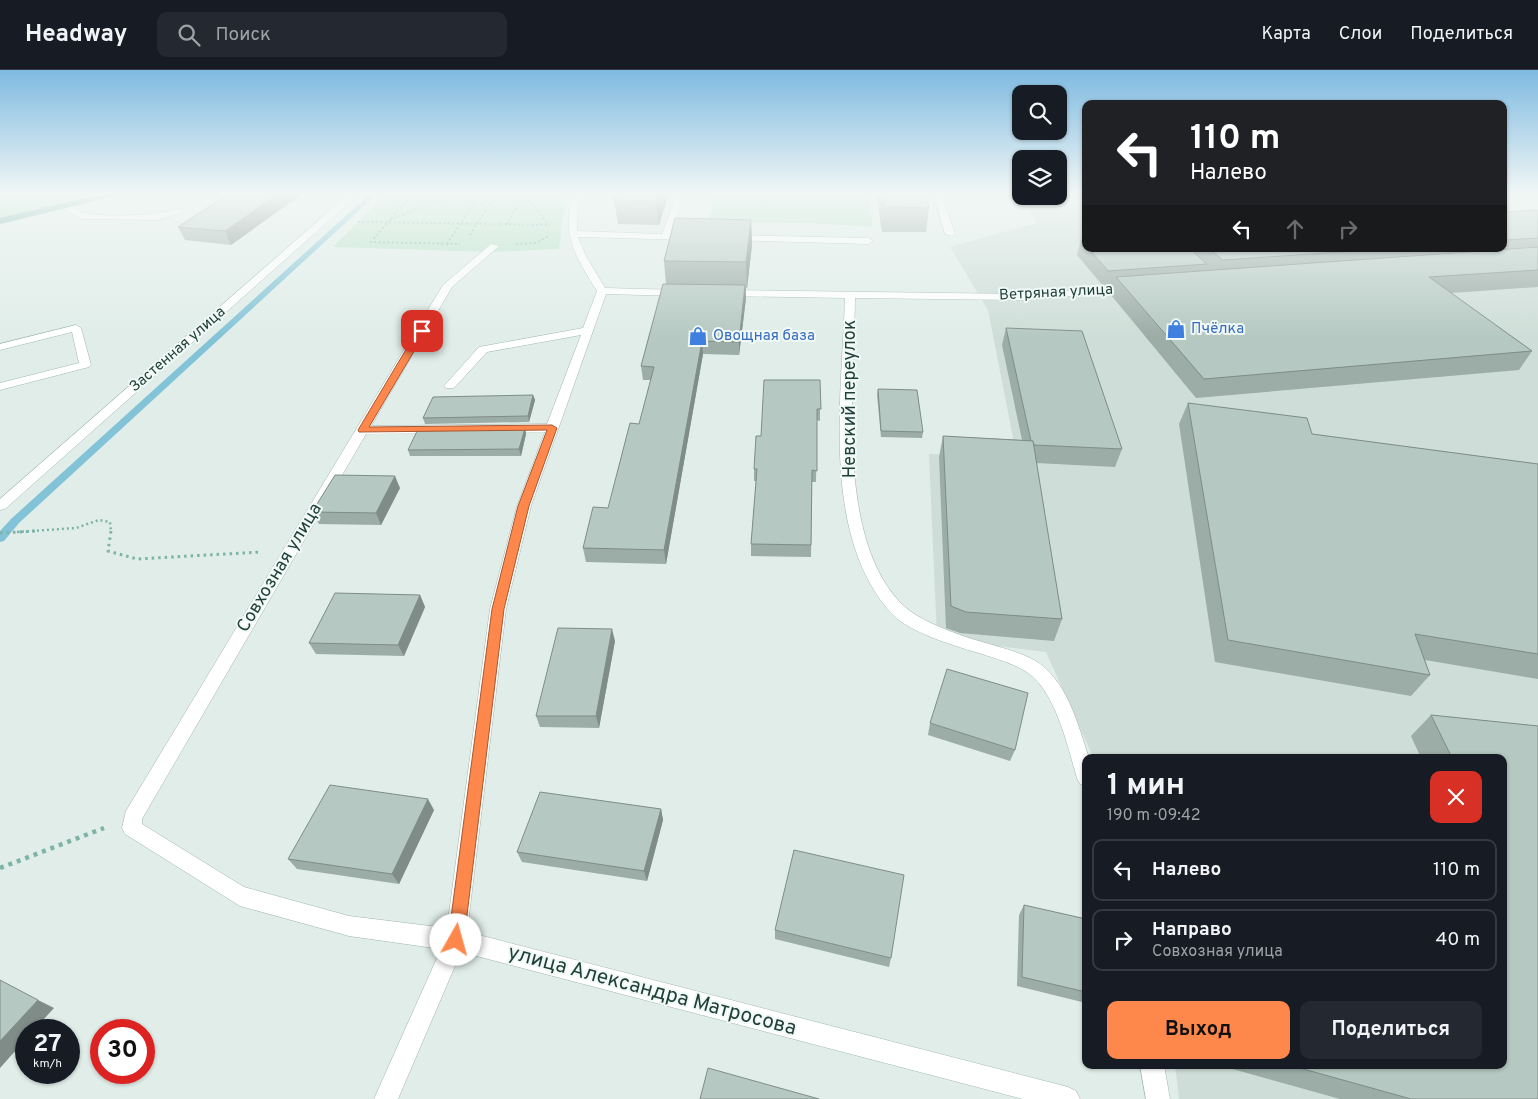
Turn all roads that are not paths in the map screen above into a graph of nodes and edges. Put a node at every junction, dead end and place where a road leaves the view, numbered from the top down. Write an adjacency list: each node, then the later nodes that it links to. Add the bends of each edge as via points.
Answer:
1 (302, 241): 15 (street, Застенная улица)
2 (574, 241): 5 (street)
3 (494, 246): 14 (street, Совхозная улица, via 448,285)
4 (1146, 288): 8 (street, Ветряная улица, via 1022,297)
5 (602, 292): 6 (street); 9 (street)
6 (692, 293)
7 (711, 293): 8 (street, Ветряная улица)
8 (850, 295): 16 (street, Невский переулок, via 846,469 858,540 878,584 900,612 939,634 1029,665 1050,684 1066,714)
9 (588, 330): 11 (street, via 483,349); 13 (street)
10 (0, 347): 12 (street, via 76,328 85,365)
11 (450, 386)
12 (0, 387)
13 (552, 428): 14 (street); 18 (street, via 524,506 498,609)
14 (363, 430): 17 (street, Совхозная улица)
15 (0, 506)
16 (1082, 765)
17 (132, 822): 18 (street, улица Александра Матросова, via 240,896 350,926)
18 (456, 940): 20 (street); 21 (street, улица Александра Матросова)
19 (1153, 1069): 22 (street)
20 (386, 1099)
21 (1068, 1099)
22 (1158, 1099)

